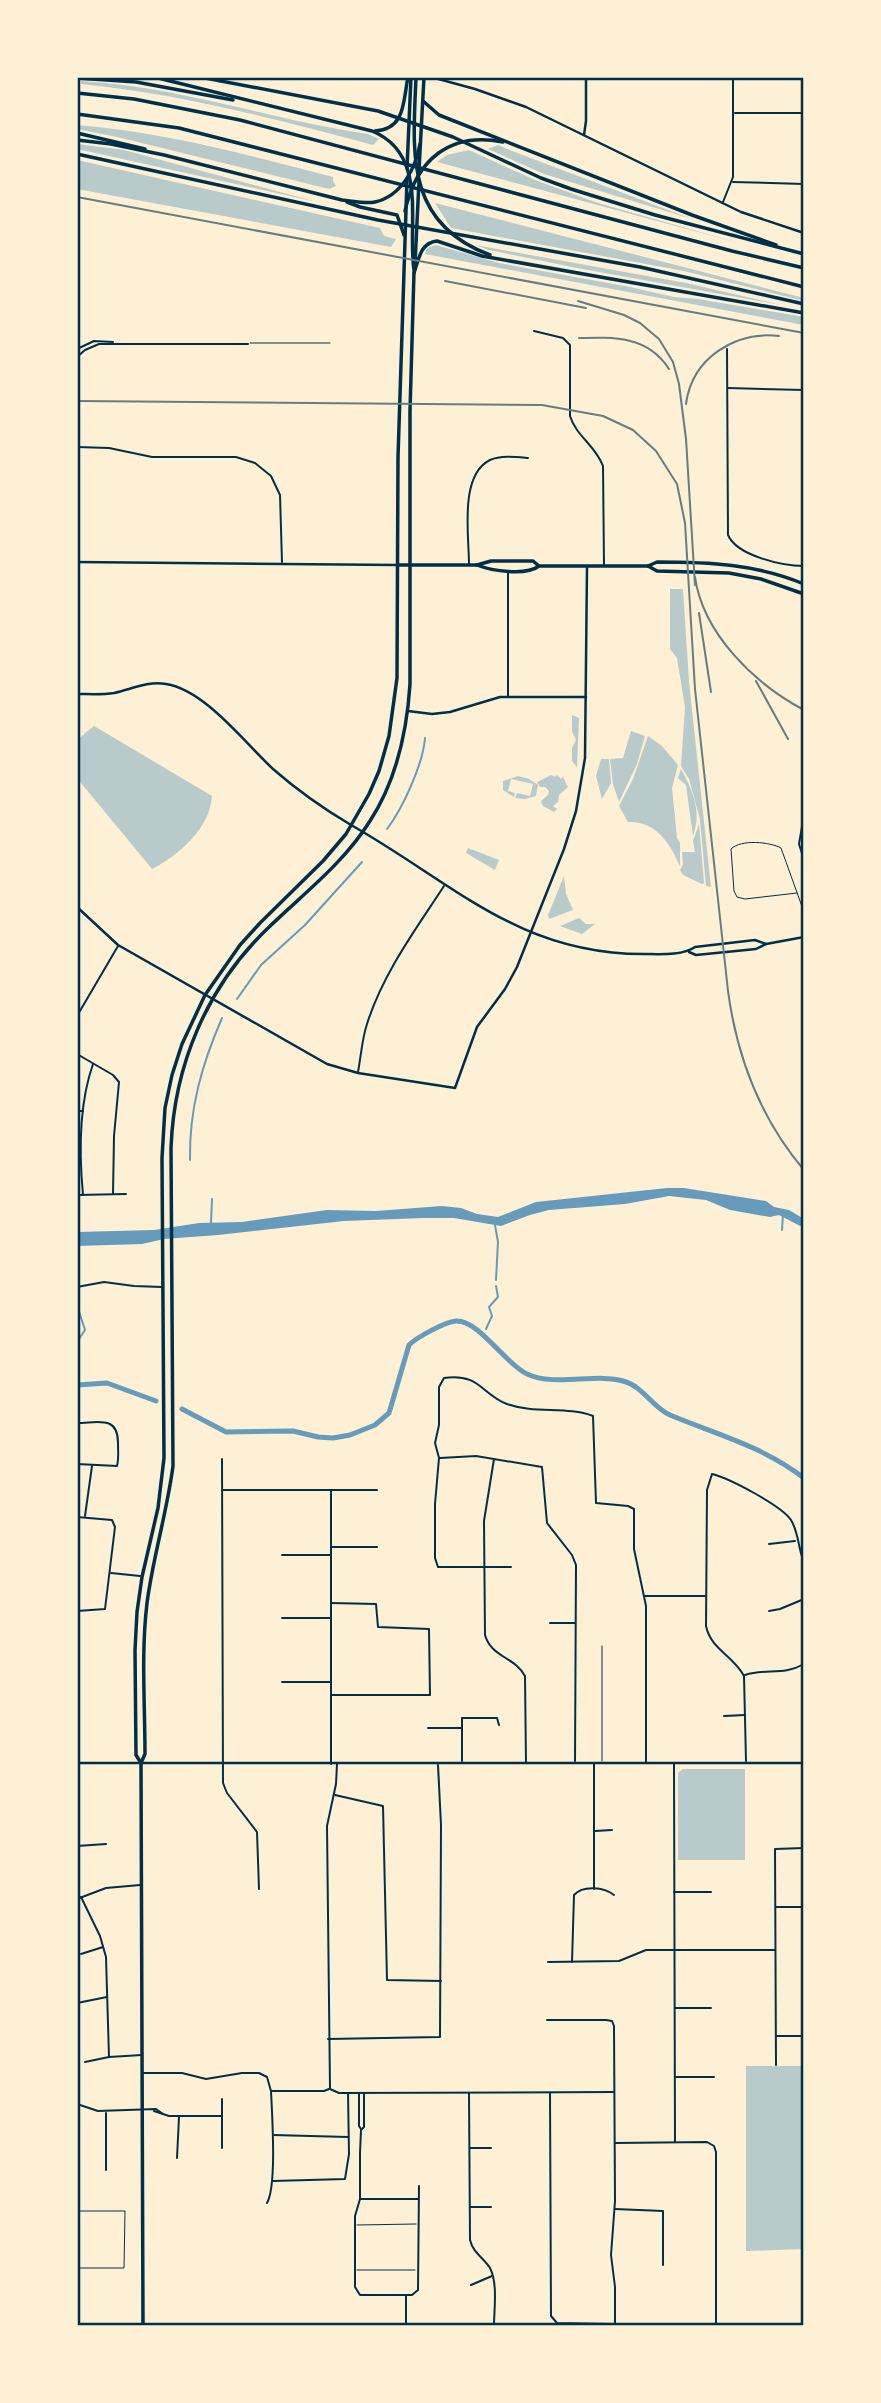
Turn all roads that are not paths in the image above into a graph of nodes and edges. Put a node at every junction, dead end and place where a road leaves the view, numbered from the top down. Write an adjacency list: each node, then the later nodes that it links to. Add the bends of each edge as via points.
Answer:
1 (154, 77): 11 (main road)
2 (200, 77): 34 (main road, via 378,111 600,198)
3 (412, 77): 15 (main road, via 397,123 390,129); 23 (main road); 24 (main road)
4 (424, 77): 10 (main road)
5 (431, 77): 17 (street, via 508,100)
6 (586, 77): 17 (street)
7 (733, 77): 12 (street)
8 (77, 78): 11 (main road, via 136,82)
9 (77, 93): 36 (main road, via 240,120)
10 (423, 101): 19 (main road); 20 (main road, via 439,115)
11 (266, 106): 15 (main road)
12 (733, 113): 13 (street); 26 (street)
13 (804, 113)
14 (77, 114): 38 (main road, via 179,128)
15 (372, 131): 24 (main road, via 394,147)
16 (77, 133): 22 (main road)
17 (584, 135): 30 (street)
18 (77, 140): 22 (main road)
19 (421, 144): 23 (main road); 25 (main road)
20 (512, 144): 25 (main road, via 482,138 458,142 436,155); 34 (main road)
21 (77, 154): 39 (main road, via 378,220 670,273)
22 (164, 155): 29 (main road)
23 (415, 163): 24 (main road); 25 (main road)
24 (408, 175): 28 (main road); 29 (main road, via 382,200); 31 (main road)
25 (418, 178): 28 (main road); 35 (main road, via 430,208 449,231); 37 (main road)
26 (733, 183): 27 (street); 30 (street)
27 (804, 184)
28 (412, 188): 31 (main road); 37 (main road)
29 (342, 200): 33 (main road, via 397,215)
30 (723, 203): 32 (street)
31 (405, 211): 33 (main road)
32 (804, 233)
33 (404, 235): 54 (main road)
34 (802, 253)
35 (497, 257): 37 (main road, via 431,242 422,249); 40 (main road)
36 (804, 268)
37 (414, 274): 55 (main road)
38 (804, 287)
39 (804, 304)
40 (804, 313)
41 (534, 331): 60 (street, via 563,338 569,345 570,416 603,466)
42 (117, 343): 44 (street); 45 (street, via 94,341); 47 (street, via 93,346)
43 (330, 343): 44 (lane)
44 (248, 344)
45 (77, 349)
46 (727, 349): 48 (street)
47 (77, 357)
48 (728, 388): 49 (street); 62 (street, via 731,541 783,565)
49 (804, 390)
50 (77, 447): 53 (street, via 152,457 236,457 260,466 275,481 281,499)
51 (528, 458): 56 (street, via 494,458 474,476 469,493)
52 (77, 562): 53 (street)
53 (282, 564): 54 (street)
54 (397, 565): 55 (main road); 71 (main road, via 397,678 392,722 379,771)
55 (411, 565): 56 (main road); 69 (main road)
56 (468, 565): 57 (main road)
57 (477, 565): 58 (main road, via 533,561); 63 (main road)
58 (539, 566): 59 (main road); 63 (main road, via 533,571)
59 (587, 566): 60 (main road); 68 (street)
60 (604, 566): 61 (main road)
61 (648, 566): 64 (main road, via 657,562 730,564); 65 (main road, via 657,571 738,574)
62 (804, 566)
63 (508, 571): 67 (street)
64 (804, 584)
65 (804, 594)
66 (77, 694): 71 (street, via 111,693 156,683 189,691 276,772)
67 (508, 697): 68 (street); 69 (street, via 445,713)
68 (586, 697): 78 (street, via 579,799)
69 (408, 711): 72 (main road, via 391,776)
70 (804, 815): 73 (street, via 799,844)
71 (351, 825): 72 (street); 83 (main road, via 323,861 245,939)
72 (363, 831): 74 (street); 83 (main road, via 327,874 256,941)
73 (804, 860)
74 (445, 885): 78 (street); 87 (street, via 400,953 375,1006 365,1031)
75 (797, 893): 75 (lane, via 781,848 758,843 733,847 735,895 741,899); 77 (lane)
76 (77, 907): 81 (street)
77 (804, 912)
78 (531, 933): 82 (street, via 604,952); 87 (street, via 512,978 477,1027 455,1088)
79 (804, 937): 80 (street)
80 (766, 944): 82 (street, via 756,949); 82 (street, via 755,940 695,947)
81 (118, 945): 83 (street); 84 (street)
82 (688, 952)
83 (209, 997): 87 (street, via 321,1061); 97 (main road, via 182,1044 169,1092 162,1146); 142 (main road, via 188,1052 172,1139 173,1466 145,1624 145,1754)
84 (77, 1016)
85 (77, 1054): 86 (street)
86 (93, 1063): 89 (street); 92 (street, via 119,1082)
87 (358, 1073)
88 (77, 1111): 89 (street)
89 (84, 1111): 91 (street)
90 (77, 1125): 91 (street)
91 (82, 1125): 95 (street)
92 (113, 1194): 93 (street); 95 (street)
93 (126, 1194)
94 (77, 1195): 95 (street)
95 (83, 1195)
96 (77, 1287): 97 (street, via 104,1282)
97 (163, 1287): 119 (main road, via 164,1458)
98 (77, 1423): 103 (street, via 107,1423 115,1426 118,1434 117,1466)
99 (439, 1458): 101 (street, via 468,1455); 116 (street, via 435,1504 438,1567); 120 (street, via 435,1443 441,1381 447,1377 478,1383 509,1404 593,1416 596,1503 634,1509 634,1549)
100 (222, 1459): 104 (street)
101 (494, 1459): 116 (street, via 485,1513); 129 (street, via 542,1467 547,1523 576,1565)
102 (77, 1464): 103 (street)
103 (92, 1466): 108 (street)
104 (222, 1490): 105 (street); 150 (street)
105 (331, 1490): 106 (street); 111 (street)
106 (377, 1490)
107 (77, 1517): 108 (street)
108 (85, 1517): 118 (street, via 114,1522)
109 (797, 1541): 110 (street); 115 (street); 121 (street, via 793,1523 782,1511 712,1474 707,1490)
110 (769, 1544)
111 (331, 1547): 112 (street); 114 (street)
112 (377, 1547)
113 (282, 1555): 114 (street)
114 (331, 1555): 123 (street)
115 (804, 1562)
116 (484, 1567): 117 (street); 154 (street, via 486,1639 493,1651 525,1676)
117 (511, 1567)
118 (110, 1573): 119 (street); 124 (street, via 104,1610)
119 (142, 1577): 142 (main road, via 135,1650 136,1753)
120 (645, 1596): 121 (street); 146 (street)
121 (706, 1596): 132 (street, via 708,1636)
122 (804, 1599): 125 (street)
123 (331, 1603): 127 (street); 135 (street, via 376,1604 377,1627 429,1629 430,1695)
124 (77, 1611)
125 (769, 1611)
126 (282, 1618): 127 (street)
127 (331, 1618): 134 (street)
128 (550, 1623): 129 (street)
129 (576, 1623): 143 (street)
130 (602, 1646): 145 (lane)
131 (804, 1664): 132 (street, via 786,1672)
132 (744, 1676): 137 (street)
133 (282, 1682): 134 (street)
134 (331, 1682): 135 (street)
135 (331, 1695): 155 (street)
136 (724, 1716): 137 (street)
137 (746, 1716): 148 (street)
138 (499, 1725): 140 (street, via 498,1718 463,1718)
139 (428, 1728): 140 (street)
140 (462, 1728): 153 (street)
141 (77, 1763): 142 (street)
142 (141, 1763): 150 (street); 162 (main road)
143 (575, 1763): 144 (street); 154 (street)
144 (594, 1763): 145 (street); 158 (street)
145 (602, 1763): 146 (street)
146 (646, 1763): 147 (street)
147 (674, 1763): 148 (street); 165 (street)
148 (746, 1763): 149 (street)
149 (804, 1763)
150 (222, 1764): 155 (street); 163 (street, via 225,1789 257,1832)
151 (337, 1764): 152 (street); 155 (street); 156 (street)
152 (438, 1764): 153 (street); 178 (street)
153 (462, 1764): 154 (street)
154 (526, 1764)
155 (331, 1765)
156 (334, 1794): 178 (street, via 383,1806 387,1980); 186 (street, via 327,1826)
157 (612, 1830): 158 (street)
158 (594, 1831): 164 (street)
159 (106, 1844): 160 (street)
160 (77, 1846)
161 (804, 1848): 170 (street, via 775,1849)
162 (142, 1885): 168 (street, via 106,1888); 187 (main road)
163 (260, 1889)
164 (594, 1889): 167 (street); 177 (street, via 577,1891 572,1902)
165 (674, 1892): 166 (street); 173 (street)
166 (711, 1892)
167 (614, 1895)
168 (81, 1897): 169 (street); 172 (street)
169 (77, 1899)
170 (775, 1907): 171 (street); 174 (street)
171 (804, 1907)
172 (104, 1946): 175 (street); 179 (street)
173 (674, 1950): 174 (street); 177 (street, via 640,1951 619,1961); 181 (street)
174 (775, 1950): 184 (street)
175 (81, 1954)
176 (548, 1962): 177 (street)
177 (572, 1962)
178 (441, 1982): 186 (street, via 440,2037)
179 (108, 1997): 180 (street); 188 (street)
180 (77, 2003)
181 (674, 2008): 182 (street); 192 (street)
182 (711, 2008)
183 (547, 2020): 196 (street, via 612,2021)
184 (776, 2036): 185 (street); 190 (street)
185 (804, 2036)
186 (328, 2039): 194 (street)
187 (142, 2055): 188 (street); 191 (main road)
188 (109, 2057): 189 (street)
189 (85, 2062)
190 (776, 2065)
191 (143, 2073): 195 (street, via 182,2073 206,2079 259,2073 267,2077); 205 (main road)
192 (674, 2077): 193 (street); 212 (street)
193 (714, 2077)
194 (330, 2088): 195 (street); 197 (street)
195 (271, 2091): 209 (street)
196 (614, 2092): 201 (street); 211 (street)
197 (348, 2093): 198 (street); 210 (street)
198 (359, 2093): 199 (street); 208 (street)
199 (364, 2093): 200 (street); 208 (street)
200 (469, 2093): 201 (street); 214 (street)
201 (550, 2093): 236 (street, via 551,2316 561,2324)
202 (222, 2099): 207 (street)
203 (77, 2104): 204 (street)
204 (106, 2112): 205 (street); 217 (street)
205 (143, 2112): 206 (street, via 159,2110); 237 (main road)
206 (179, 2116): 207 (street); 216 (street)
207 (222, 2116): 213 (street)
208 (361, 2130): 220 (street)
209 (272, 2135): 210 (street); 218 (street)
210 (348, 2137): 218 (street, via 345,2179)
211 (615, 2143): 212 (street); 225 (street)
212 (675, 2143): 240 (street, via 707,2143 716,2152)
213 (222, 2148)
214 (469, 2148): 215 (street); 223 (street)
215 (491, 2148)
216 (177, 2158)
217 (106, 2170)
218 (272, 2181): 222 (street)
219 (419, 2186): 221 (street)
220 (360, 2199): 221 (street); 228 (street)
221 (419, 2199): 227 (street)
222 (267, 2203)
223 (469, 2207): 224 (street); 233 (street, via 471,2245)
224 (491, 2207)
225 (614, 2209): 229 (street, via 663,2211); 236 (street)
226 (77, 2211): 230 (lane, via 125,2211 124,2267)
227 (419, 2224): 228 (lane); 232 (street)
228 (355, 2225): 231 (street)
229 (663, 2264)
230 (77, 2268)
231 (355, 2270): 232 (lane); 235 (street, via 360,2294)
232 (419, 2270): 235 (street, via 418,2290)
233 (493, 2276): 234 (street); 239 (street)
234 (471, 2285)
235 (406, 2295): 238 (street)
236 (615, 2325)
237 (143, 2326)
238 (406, 2326)
239 (494, 2326)
240 (716, 2326)

